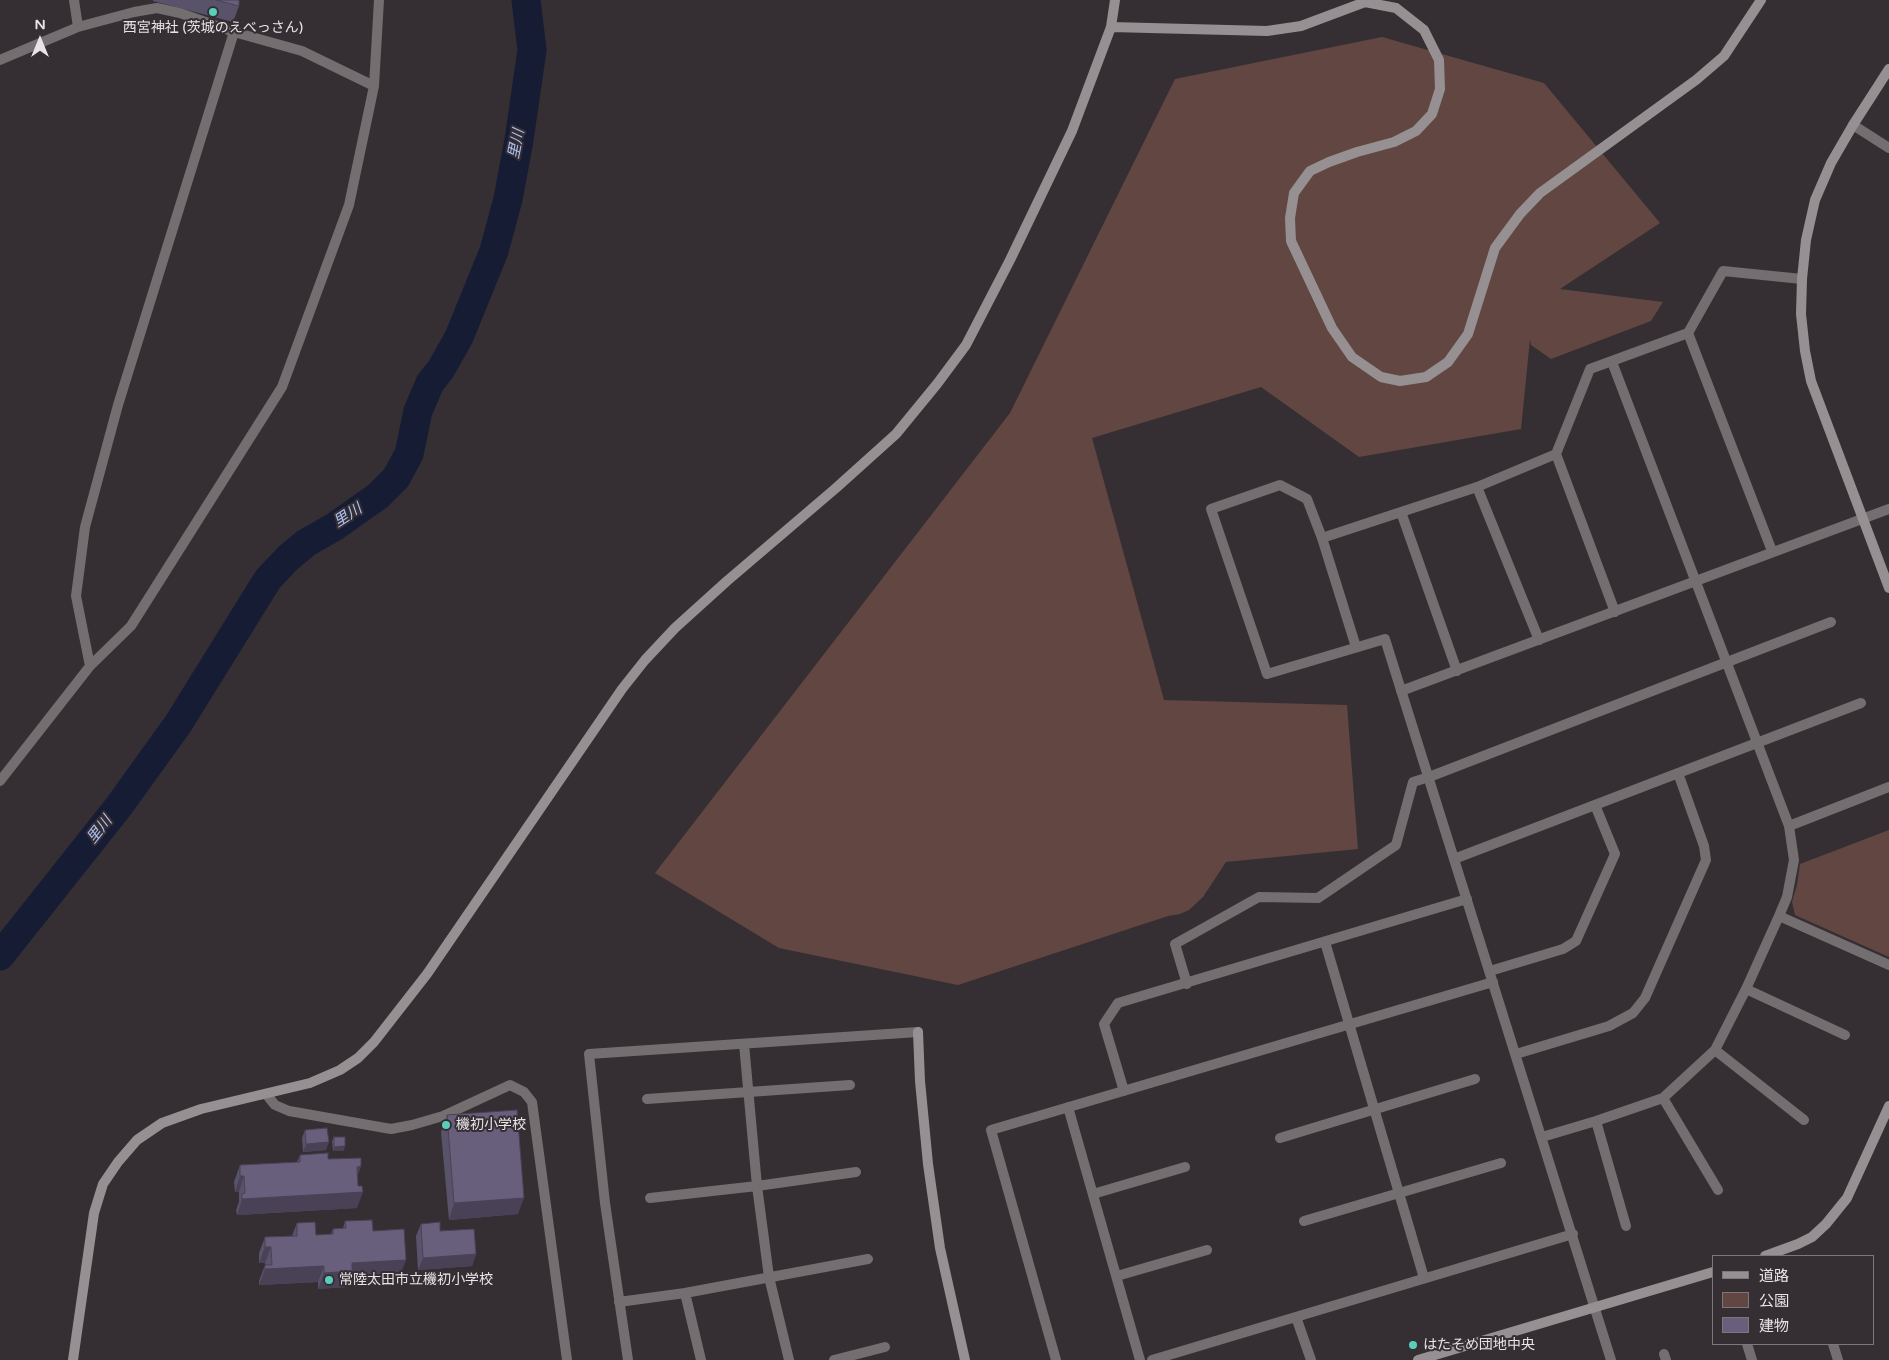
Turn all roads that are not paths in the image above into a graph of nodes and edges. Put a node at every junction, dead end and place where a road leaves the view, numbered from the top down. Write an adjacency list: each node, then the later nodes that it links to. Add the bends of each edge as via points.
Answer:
1 (74, 0): 5 (street)
2 (379, 0): 10 (street)
3 (1115, 0): 6 (street)
4 (1761, 0): 6 (street, via 1724,56 1696,80 1540,193 1520,214 1495,248 1468,334 1448,362 1426,377 1400,381 1381,377 1352,357 1332,328 1291,241 1290,218 1294,193 1310,171 1357,152 1394,142 1416,131 1432,114 1440,89 1439,60 1424,30 1396,8 1365,2 1301,26 1267,31)
5 (78, 28): 7 (street, via 157,8); 8 (street)
6 (1111, 28): 58 (street, via 1072,131 1010,260 966,345 937,384 896,434 727,581 645,660 427,974 374,1042 340,1070 310,1083)
7 (234, 32): 10 (street, via 302,51); 30 (street, via 118,405 85,527 76,596)
8 (0, 60)
9 (1889, 70): 11 (street)
10 (374, 86): 30 (street, via 349,205 282,387 131,626)
11 (1853, 125): 12 (street); 13 (street, via 1815,200)
12 (1889, 148)
13 (1802, 279): 14 (street, via 1723,271); 20 (street, via 1801,314 1811,381)
14 (1688, 333): 15 (street); 22 (street)
15 (1612, 362): 16 (street, via 1590,369); 23 (street)
16 (1556, 454): 17 (street); 25 (street)
17 (1477, 487): 19 (street); 27 (street)
18 (1889, 508): 20 (street)
19 (1401, 512): 21 (street); 31 (street)
20 (1863, 519): 22 (street); 24 (street)
21 (1322, 538): 28 (street); 28 (street, via 1307,499 1280,485 1211,509 1267,674)
22 (1772, 551): 23 (street)
23 (1696, 582): 25 (street); 29 (street)
24 (1889, 588)
25 (1615, 612): 27 (street)
26 (1831, 622): 29 (street)
27 (1539, 640): 31 (street)
28 (1356, 646): 32 (street, via 1385,639)
29 (1727, 662): 34 (street); 36 (street)
30 (90, 666): 37 (street)
31 (1457, 671): 32 (street)
32 (1401, 691): 36 (street)
33 (1861, 703): 34 (street)
34 (1756, 743): 35 (street); 40 (street)
35 (1678, 774): 39 (street); 53 (street, via 1706,860 1645,998 1633,1013 1609,1026)
36 (1428, 778): 41 (street); 47 (street, via 1413,782 1396,845 1318,898 1259,898 1175,944)
37 (0, 781)
38 (1889, 786): 40 (street)
39 (1595, 805): 41 (street); 46 (street, via 1616,854 1576,941)
40 (1789, 826): 43 (street, via 1794,860 1787,897)
41 (1454, 859): 42 (street)
42 (1467, 899): 44 (street); 46 (street)
43 (1779, 916): 45 (street); 48 (street)
44 (1325, 942): 47 (street); 49 (street)
45 (1889, 965)
46 (1491, 976): 49 (street); 53 (street)
47 (1187, 984): 56 (street, via 1118,1004 1104,1024)
48 (1746, 988): 50 (street); 52 (street)
49 (1349, 1024): 56 (street); 63 (street)
50 (1845, 1035)
51 (744, 1044): 57 (street); 87 (street, via 588,1054); 99 (street, via 918,1032 928,1164 938,1239)
52 (1715, 1050): 60 (street); 64 (street)
53 (1516, 1054): 66 (street)
54 (1475, 1079): 63 (street)
55 (850, 1085): 57 (street)
56 (1124, 1091): 62 (street)
57 (749, 1092): 59 (street); 71 (street)
58 (266, 1094): 93 (street, via 201,1109 162,1124 137,1140 118,1162 104,1184 94,1213); 94 (street, via 275,1105 289,1111 391,1129 443,1116 502,1087 510,1085 524,1092 532,1102)
59 (647, 1098)
60 (1663, 1098): 65 (street); 72 (street)
61 (1889, 1106): 80 (street, via 1848,1198 1812,1237)
62 (1068, 1107): 74 (street); 100 (street, via 991,1130)
63 (1374, 1109): 67 (street); 73 (street)
64 (1804, 1120)
65 (1596, 1121): 66 (street); 77 (street)
66 (1542, 1137): 78 (street)
67 (1280, 1138)
68 (1501, 1163): 73 (street)
69 (1185, 1167): 74 (street)
70 (856, 1172): 71 (street)
71 (757, 1186): 75 (street); 84 (street)
72 (1718, 1190)
73 (1399, 1193): 76 (street); 85 (street)
74 (1093, 1194): 83 (street)
75 (650, 1198)
76 (1304, 1221)
77 (1626, 1226)
78 (1573, 1234): 85 (street); 88 (street)
79 (1207, 1250): 83 (street)
80 (1768, 1255)
81 (868, 1259): 84 (street)
82 (1712, 1272): 88 (street)
83 (1117, 1276): 101 (street)
84 (769, 1277): 86 (street); 97 (street)
85 (1424, 1278): 89 (street)
86 (685, 1293): 87 (street); 96 (street)
87 (619, 1302): 95 (street)
88 (1596, 1307): 104 (street); 105 (street)
89 (1296, 1317): 102 (street); 103 (street)
90 (1747, 1345): 106 (street)
91 (1833, 1345): 107 (street)
92 (884, 1347): 98 (street)
93 (73, 1360)
94 (566, 1360)
95 (628, 1360)
96 (701, 1360)
97 (789, 1360)
98 (834, 1360)
99 (965, 1360)
100 (1056, 1360)
101 (1140, 1360)
102 (1152, 1360)
103 (1311, 1360)
104 (1418, 1360)
105 (1611, 1360)
106 (1752, 1360)
107 (1838, 1360)

